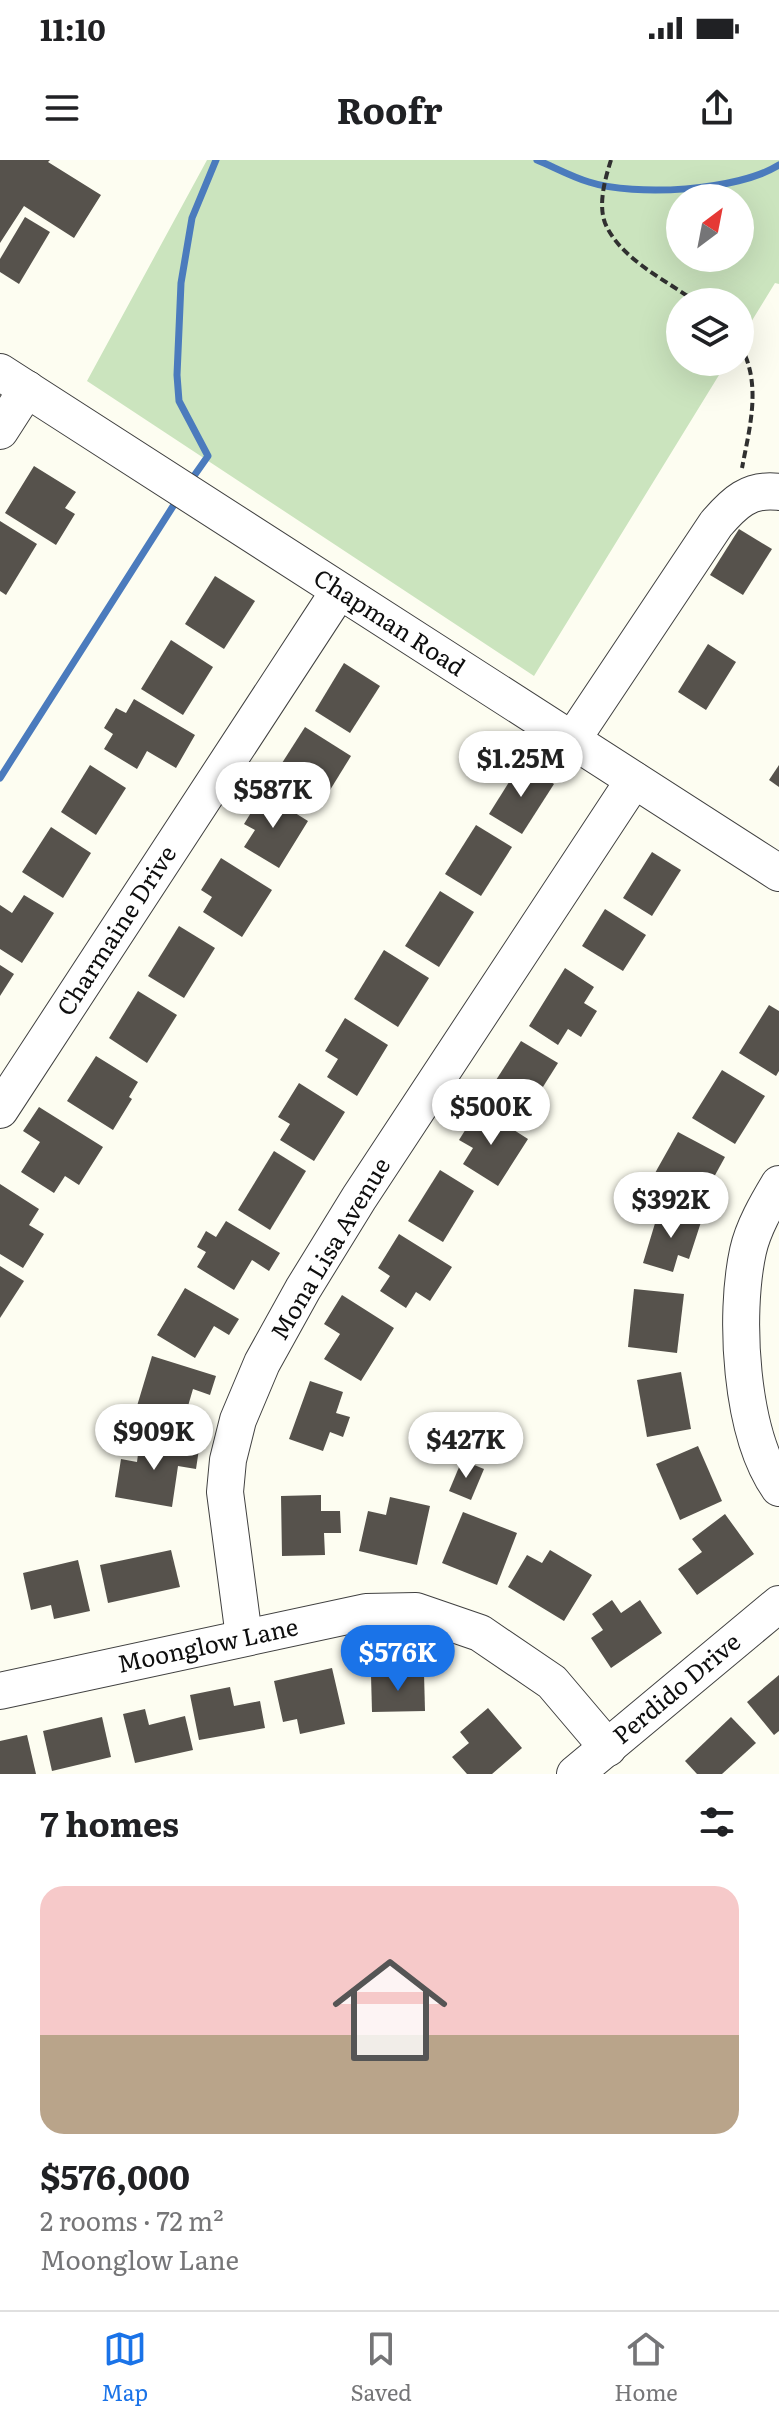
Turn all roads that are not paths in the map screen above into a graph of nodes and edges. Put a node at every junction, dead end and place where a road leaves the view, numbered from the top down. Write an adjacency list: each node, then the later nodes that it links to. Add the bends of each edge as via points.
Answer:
1 (13, 381): 2 (street); 4 (street, Chapman Road)
2 (0, 431)
3 (779, 492): 5 (street, via 761,489 733,505)
4 (339, 591): 5 (street, Chapman Road); 8 (street, Charmaine Drive)
5 (572, 740): 6 (street, Chapman Road)
6 (634, 780): 7 (street, Chapman Road); 12 (street, Mona Lisa Avenue, via 359,1198 262,1363 238,1420 225,1492)
7 (779, 873)
8 (0, 1110)
9 (779, 1184): 10 (street, via 748,1248 740,1303 743,1374 755,1431 761,1459)
10 (779, 1488)
11 (779, 1604): 14 (street, Perdido Drive)
12 (244, 1637): 13 (street, Moonglow Lane); 14 (street, Moonglow Lane, via 366,1612 416,1611 444,1619 480,1633 552,1682)
13 (0, 1691)
14 (608, 1748): 15 (street, Perdido Drive)
15 (575, 1774)

